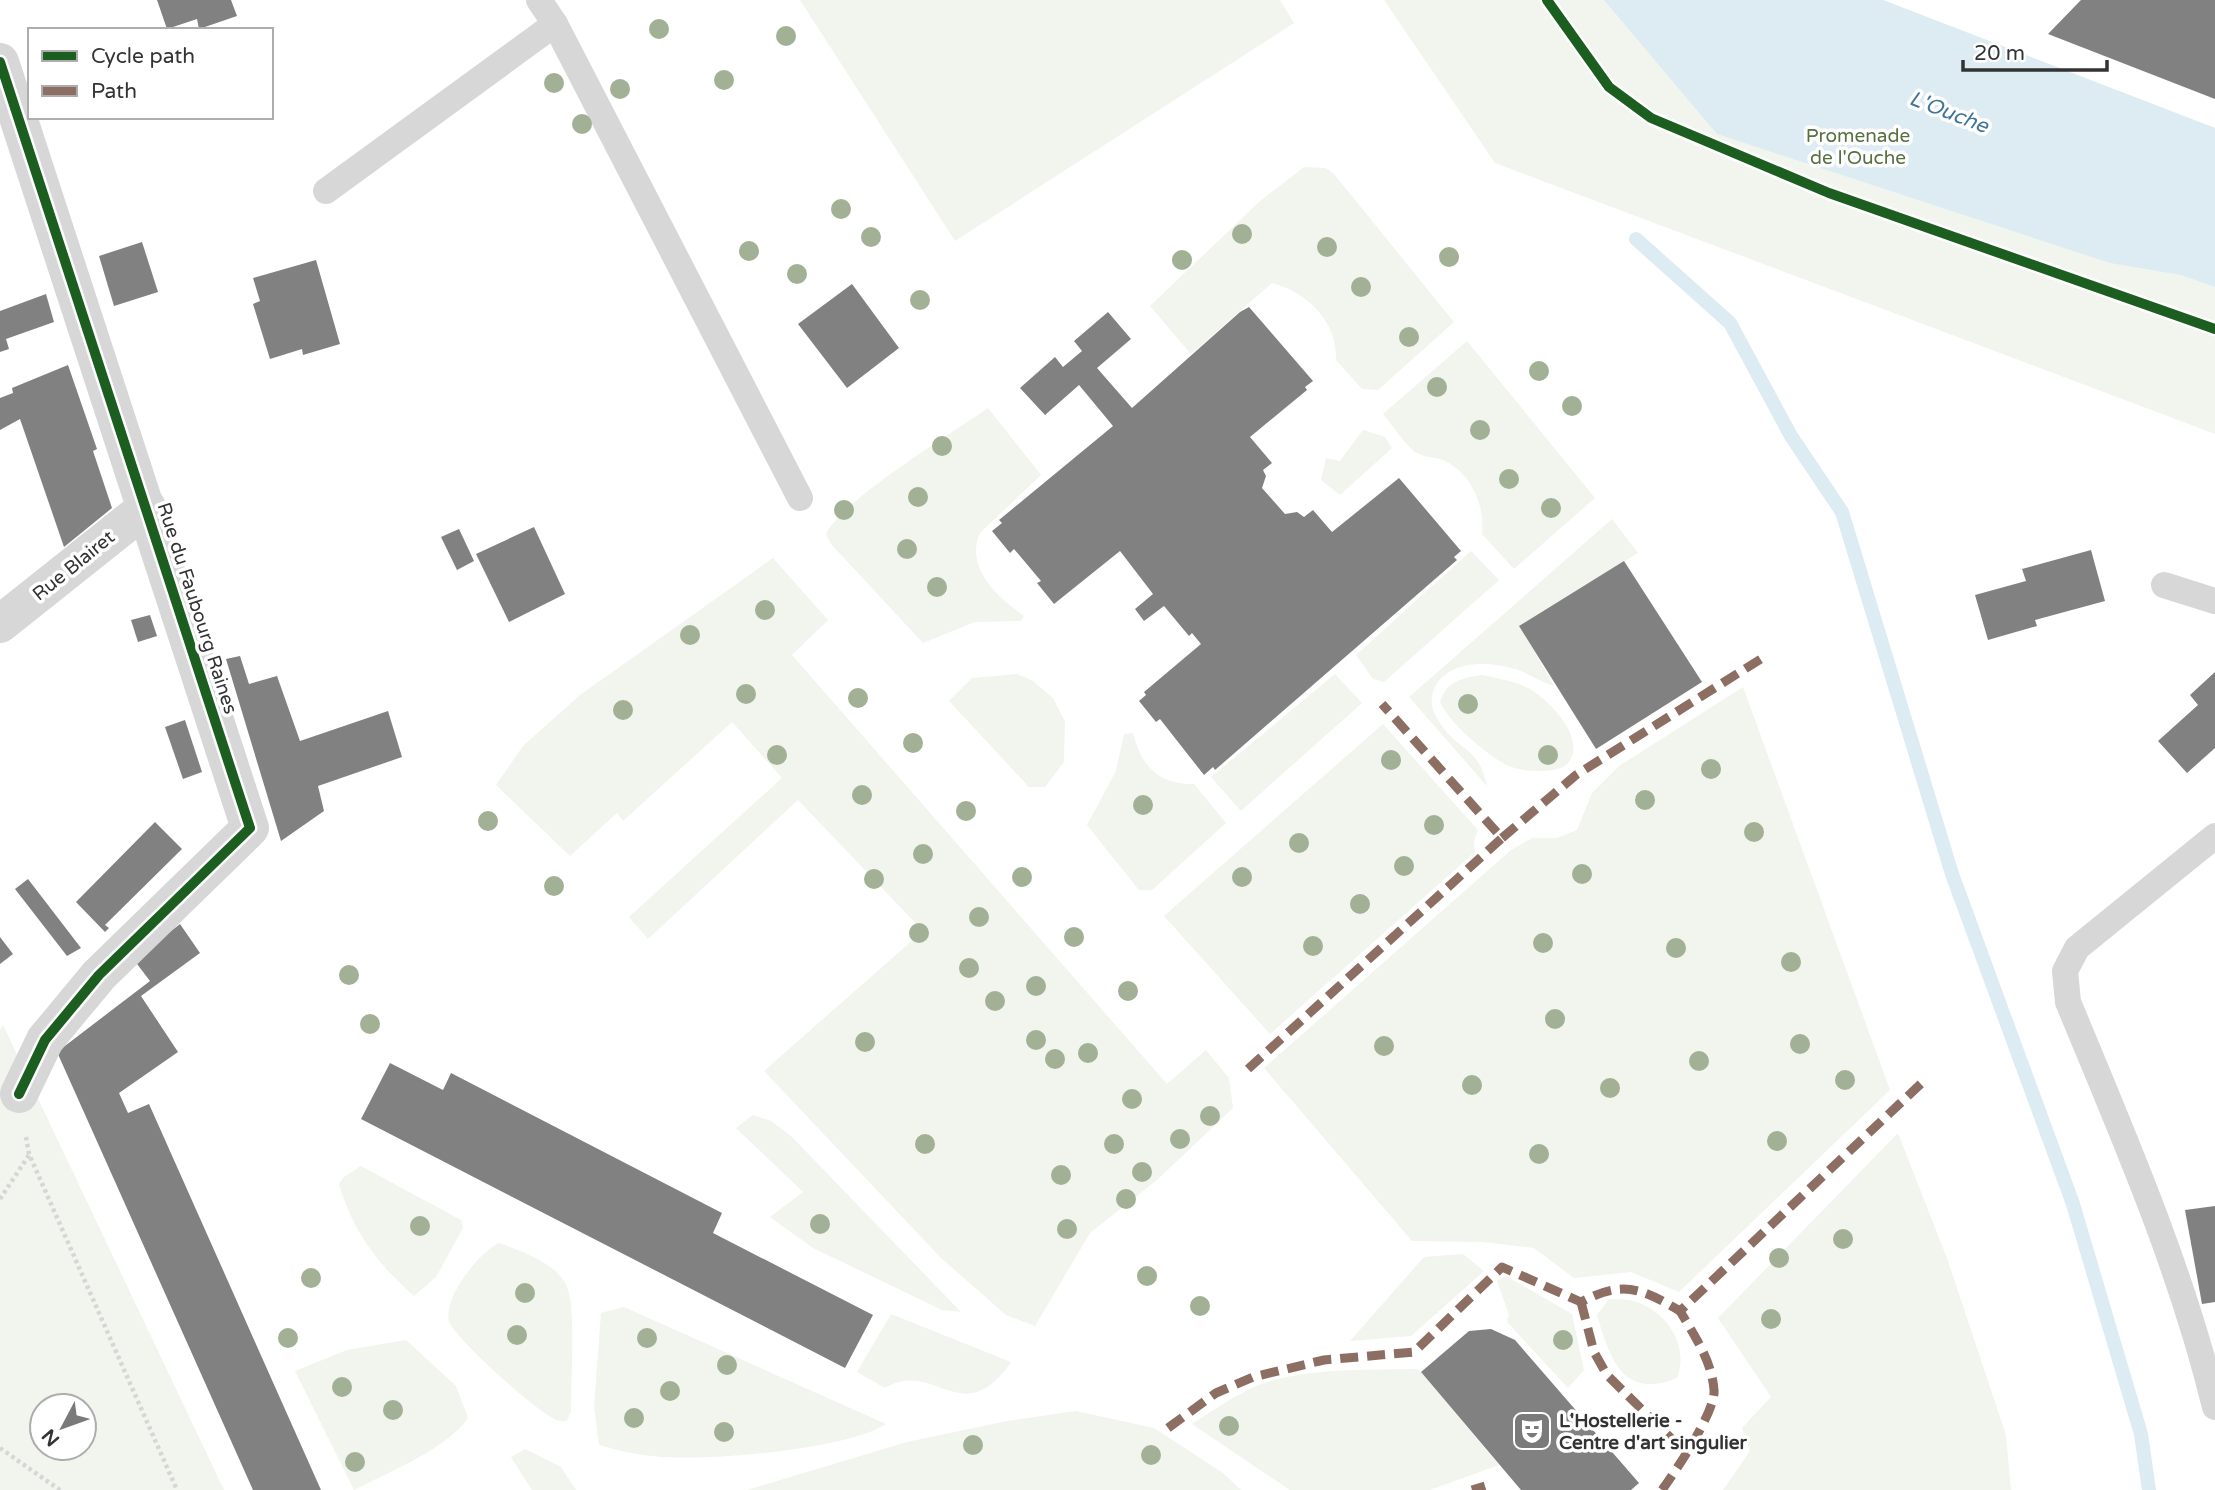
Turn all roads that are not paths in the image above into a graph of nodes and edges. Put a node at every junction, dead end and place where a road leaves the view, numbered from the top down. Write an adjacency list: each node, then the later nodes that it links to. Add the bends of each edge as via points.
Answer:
1 (539, 0): 2 (lane)
2 (555, 24): 4 (lane); 5 (lane)
3 (0, 62): 6 (street, Rue du Faubourg Raines)
4 (326, 191)
5 (800, 498)
6 (147, 507): 9 (street, Rue Blairet); 11 (street, Rue du Faubourg Raines, via 250,828 99,975 45,1040)
7 (2164, 585): 8 (lane)
8 (2215, 601)
9 (0, 624)
10 (2215, 836): 12 (lane, via 2077,948 2065,971 2068,1002 2153,1209 2199,1340)
11 (19, 1094)
12 (2215, 1407)

